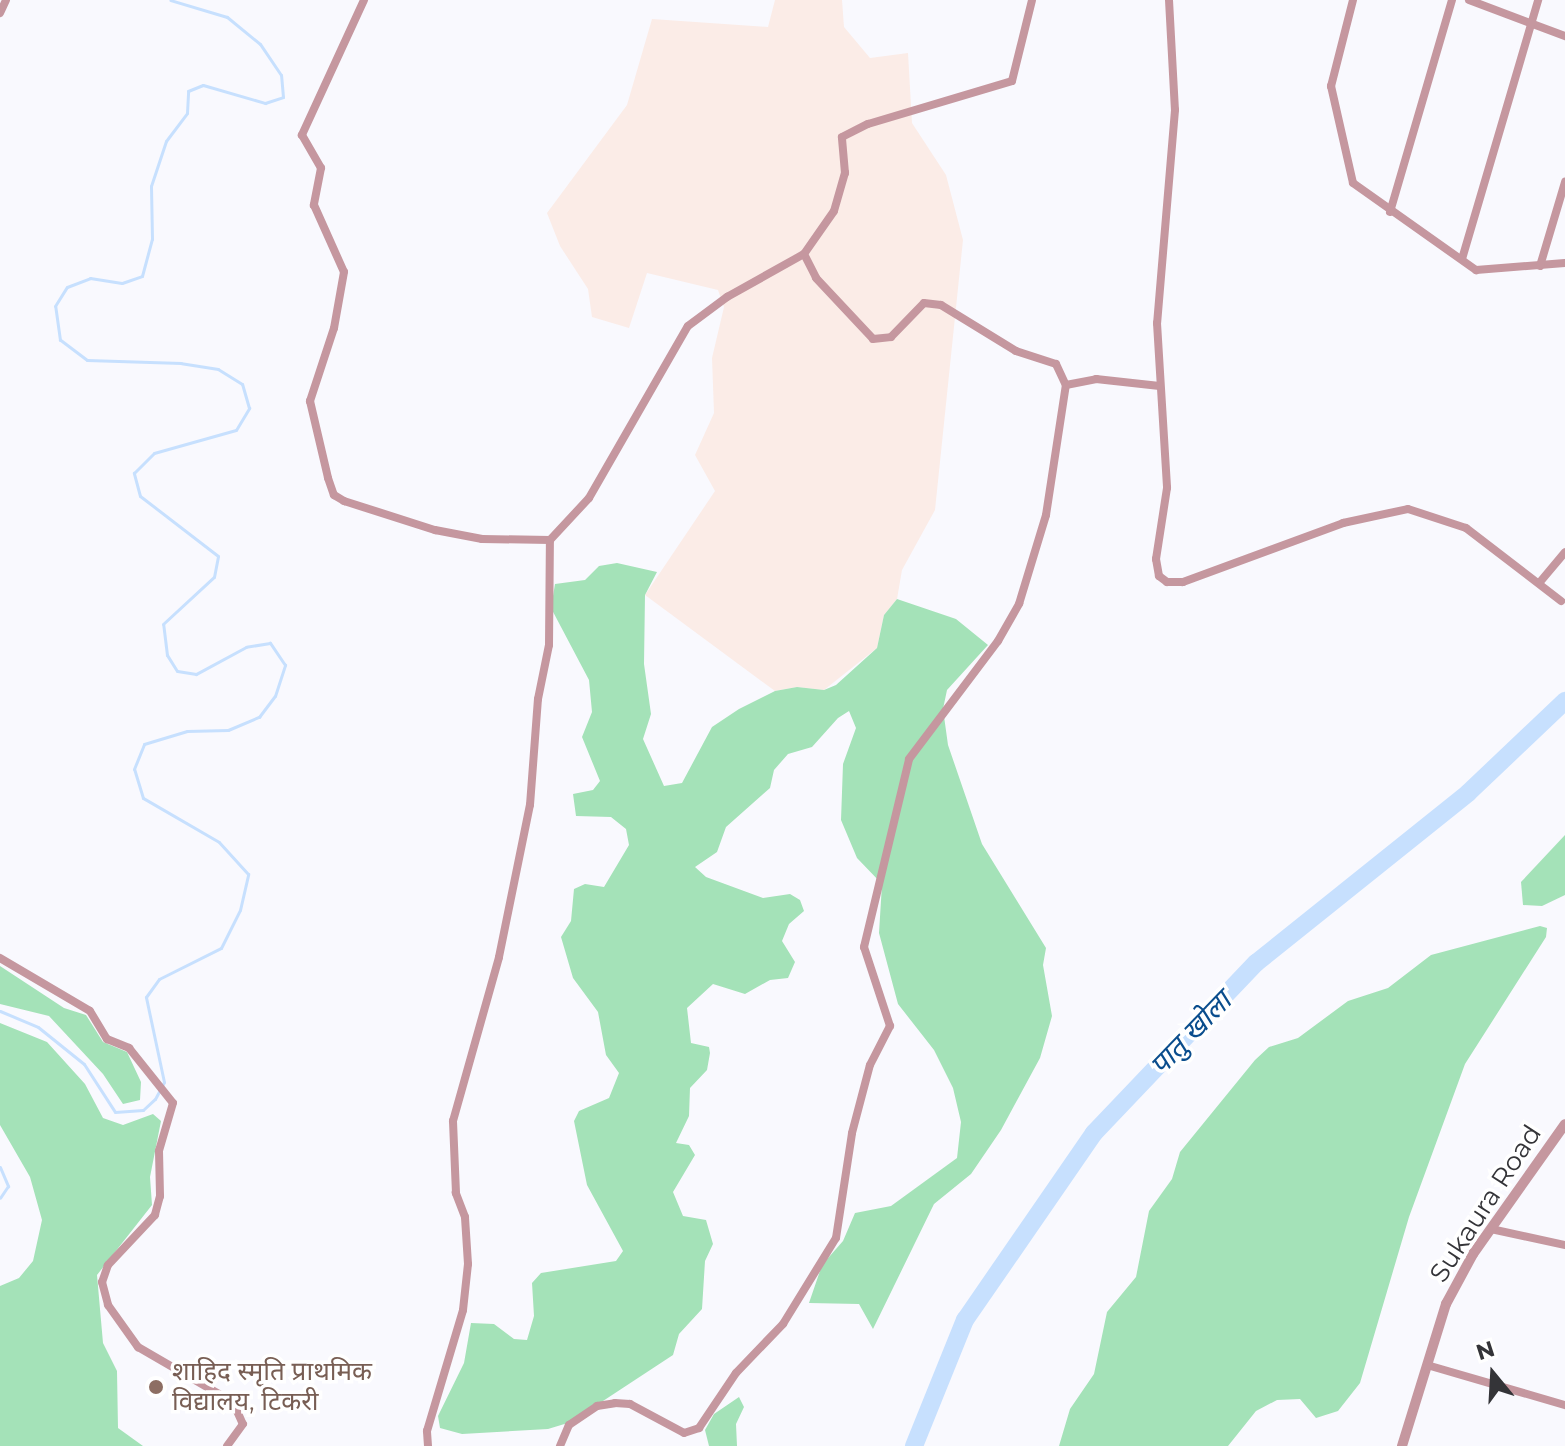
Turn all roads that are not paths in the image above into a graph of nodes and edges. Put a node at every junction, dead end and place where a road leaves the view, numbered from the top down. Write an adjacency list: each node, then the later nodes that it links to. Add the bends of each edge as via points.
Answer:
1 (6, 0): 9 (street)
2 (364, 0): 20 (street, via 354,11 302,135 321,168 314,205 344,272 334,328 310,401 328,478 334,495 399,520 482,539)
3 (1032, 0): 14 (street, via 1012,81 868,124 842,137 845,173 834,211)
4 (1169, 0): 19 (street, via 1175,110 1157,323)
5 (1353, 0): 13 (street, via 1331,86 1338,134 1353,183)
6 (1452, 0): 13 (street)
7 (1469, 0): 10 (street)
8 (1538, 0): 10 (street)
9 (0, 13)
10 (1531, 23): 11 (street); 15 (street)
11 (1565, 36)
12 (1565, 182): 17 (street)
13 (1390, 212): 15 (street)
14 (804, 254): 18 (street, via 816,278 873,339 891,337 924,303 941,305 1016,351 1056,364); 20 (street, via 727,297 688,326 589,498)
15 (1462, 259): 17 (street, via 1476,270)
16 (1565, 263): 17 (street)
17 (1540, 266)
18 (1066, 385): 19 (street, via 1096,379); 32 (street, via 1046,515 1019,604 998,641 909,759 895,802 864,947 890,1026 870,1065 852,1133 836,1238 783,1324 736,1373 699,1428 684,1433 630,1404 615,1403 597,1406 569,1425)
19 (1160, 386): 22 (street, via 1167,488 1156,559 1159,576 1167,582 1253,559 1343,523 1408,509 1466,528)
20 (550, 540): 31 (street, via 549,645 538,699 530,805 499,957 453,1121 456,1193 465,1217 468,1264 463,1310 427,1431)
21 (1565, 552): 22 (street)
22 (1540, 582): 23 (street)
23 (1561, 601)
24 (0, 958): 30 (street, via 90,1011 107,1039 129,1048 173,1103 159,1151 155,1215 108,1265 102,1282 108,1305 138,1347 233,1402 243,1424)
25 (1565, 1124): 26 (street, Sukaura Road)
26 (1491, 1229): 27 (street); 28 (street, Sukaura Road, via 1446,1304)
27 (1565, 1245)
28 (1427, 1365): 29 (street); 33 (street, Sukaura Road)
29 (1565, 1405)
30 (227, 1446)
31 (428, 1446)
32 (560, 1446)
33 (1402, 1446)

